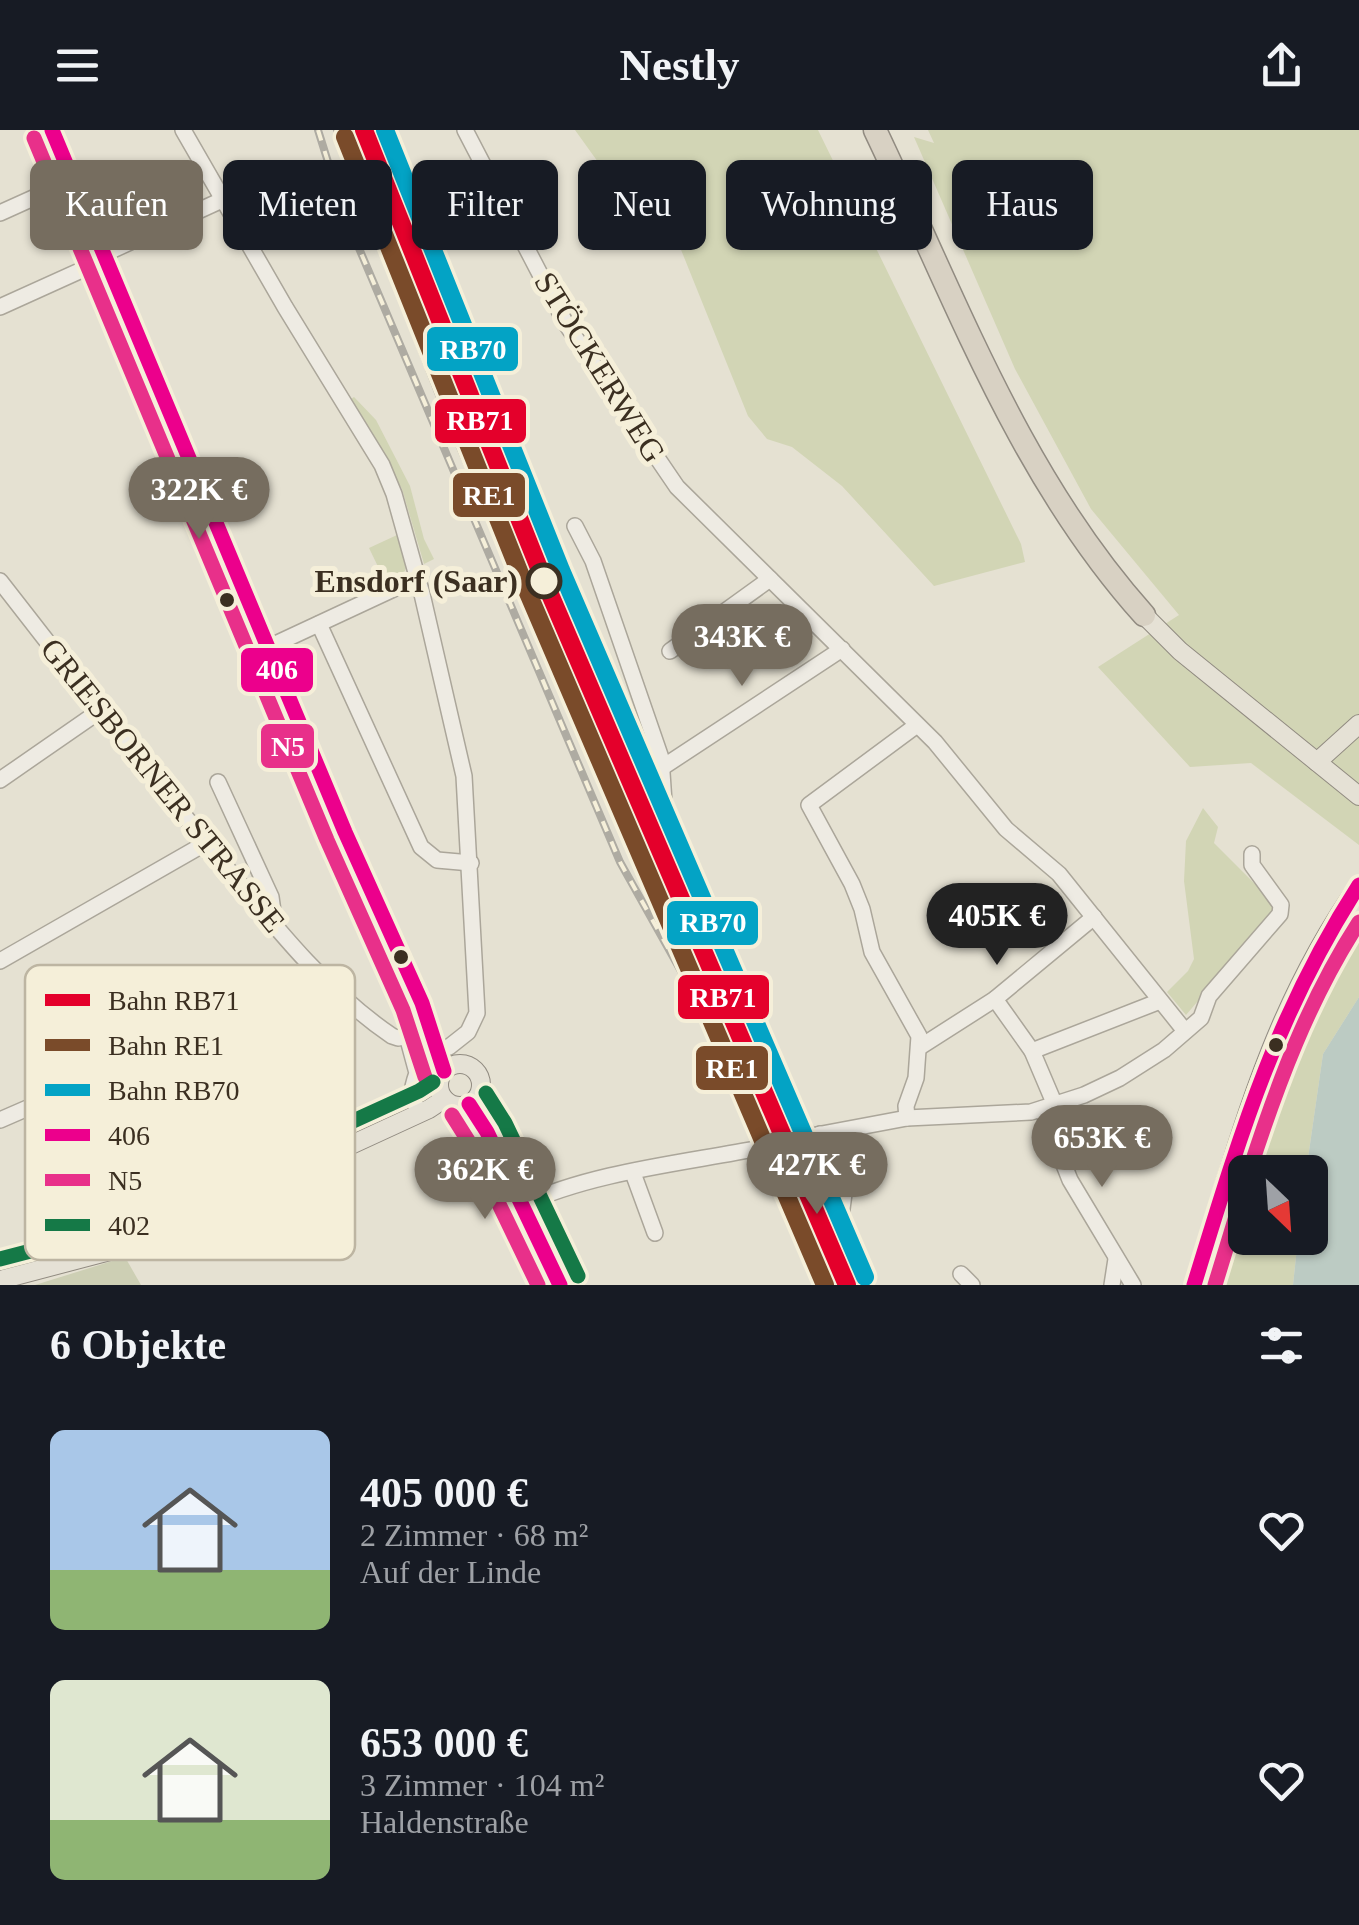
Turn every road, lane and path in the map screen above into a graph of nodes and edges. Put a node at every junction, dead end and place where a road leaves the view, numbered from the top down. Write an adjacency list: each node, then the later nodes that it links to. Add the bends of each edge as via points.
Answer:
1 (52, 130): 5 (main road)
2 (183, 130): 7 (street)
3 (466, 130): 14 (street, STÖCKERWEG, via 578,345 677,487)
4 (875, 130): 16 (highway, via 1030,454 1074,528)
5 (65, 160)
6 (30, 199): 8 (street)
7 (222, 200): 10 (street); 13 (street, via 382,465)
8 (0, 213)
9 (102, 250): 10 (main road)
10 (105, 256): 11 (street); 18 (main road)
11 (0, 307)
12 (575, 526): 25 (street)
13 (417, 578): 17 (street); 31 (street, via 460,750)
14 (770, 579): 19 (street, STÖCKERWEG); 20 (street)
15 (0, 581): 21 (street, GRIESBORNER STRASSE)
16 (1144, 616): 24 (main road)
17 (319, 624): 18 (street); 31 (street, via 422,847 437,860)
18 (269, 648): 39 (main road)
19 (842, 649): 23 (street, STÖCKERWEG); 25 (street)
20 (670, 651)
21 (101, 710): 26 (street); 29 (street, GRIESBORNER STRASSE)
22 (1359, 724): 24 (main road)
23 (917, 726): 33 (street, STÖCKERWEG); 45 (street, via 809,804 852,884 872,952)
24 (1317, 762): 28 (main road)
25 (663, 767): 55 (street, via 664,802 799,1124)
26 (0, 780)
27 (218, 782): 34 (street, via 271,896)
28 (1359, 796)
29 (206, 843): 34 (street, GRIESBORNER STRASSE); 35 (street)
30 (1252, 854): 41 (street, via 1252,865 1282,910)
31 (471, 863): 44 (street, via 477,1013 468,1032)
32 (1359, 885): 70 (main road, via 1299,982 1250,1104)
33 (1094, 917): 37 (street); 38 (street, STÖCKERWEG)
34 (275, 926): 36 (street, GRIESBORNER STRASSE)
35 (0, 961)
36 (311, 965)
37 (995, 1000): 45 (street); 46 (street)
38 (1160, 1001): 41 (street, STÖCKERWEG); 46 (street)
39 (422, 1003): 42 (main road); 44 (main road)
40 (355, 1006): 43 (street, GRIESBORNER STRASSE, via 385,1032)
41 (1185, 1031): 50 (street, via 1120,1078)
42 (432, 1032): 43 (street); 47 (main road)
43 (405, 1037): 52 (street, via 417,1073 411,1093)
44 (448, 1047): 47 (main road)
45 (920, 1047): 53 (street)
46 (1032, 1052): 50 (street)
47 (452, 1068): 48 (main road, via 439,1082); 49 (main road, via 474,1069 481,1080)
48 (444, 1099): 49 (main road); 52 (main road)
49 (470, 1104): 57 (main road)
50 (1049, 1107): 53 (street); 62 (street, via 1070,1180)
51 (25, 1109): 54 (street)
52 (418, 1114): 56 (main road)
53 (907, 1118): 55 (street)
54 (0, 1120)
55 (815, 1135): 67 (street, via 845,1186 840,1224)
56 (355, 1143)
57 (494, 1148): 60 (main road); 66 (street, via 494,1183)
58 (760, 1148): 59 (street)
59 (634, 1173): 60 (street); 61 (street)
60 (522, 1205): 66 (main road)
61 (655, 1233)
62 (1116, 1259): 68 (street); 69 (street)
63 (84, 1260): 65 (main road)
64 (0, 1280): 65 (main road)
65 (25, 1280)
66 (549, 1283)
67 (865, 1285)
68 (1112, 1285)
69 (1132, 1285)
70 (1194, 1285)

